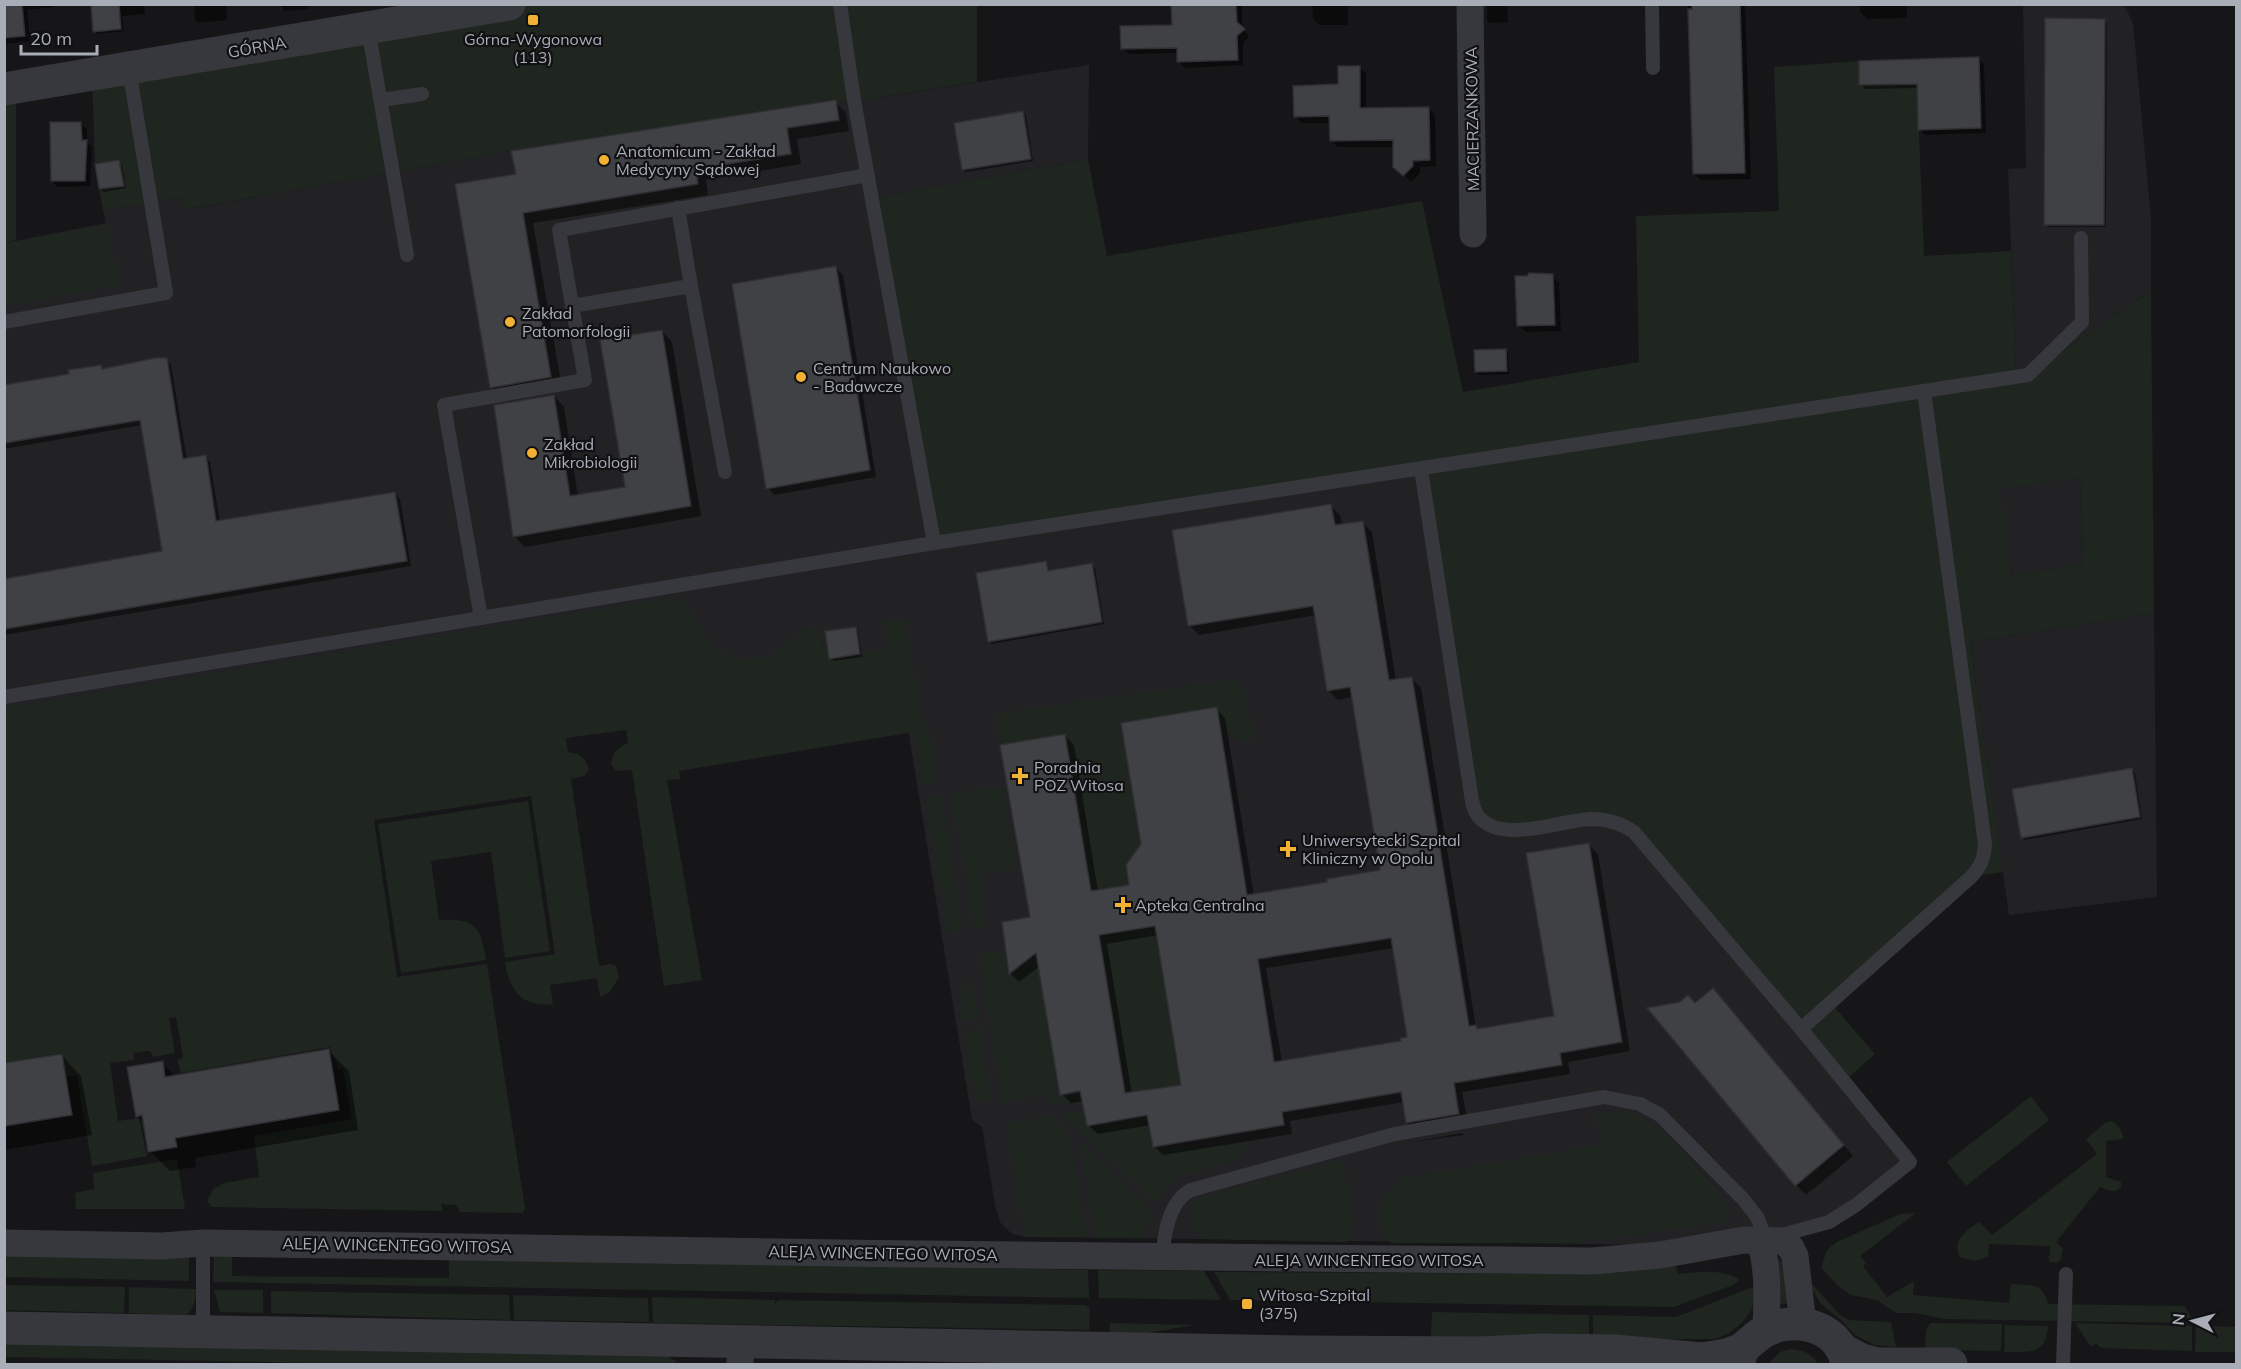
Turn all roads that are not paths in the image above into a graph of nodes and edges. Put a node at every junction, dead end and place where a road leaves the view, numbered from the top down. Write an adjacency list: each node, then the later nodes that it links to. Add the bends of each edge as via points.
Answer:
1 (509, 4): 5 (street, GÓRNA)
2 (840, 4): 11 (lane)
3 (1470, 4): 13 (street, MACIERZANKOWA)
4 (1652, 4): 6 (lane)
5 (368, 28): 7 (street, GÓRNA); 10 (lane)
6 (1653, 68)
7 (129, 69): 8 (street, GÓRNA); 18 (lane, via 166,292)
8 (4, 89)
9 (422, 94): 10 (lane)
10 (381, 100): 15 (lane)
11 (868, 175): 12 (lane); 22 (lane)
12 (678, 208): 16 (lane); 17 (lane, via 559,230)
13 (1473, 234)
14 (2081, 238): 19 (lane, via 2082,322 2044,360 2028,375)
15 (408, 255)
16 (691, 286): 17 (lane); 21 (lane)
17 (572, 306): 23 (lane, via 585,380 444,405)
18 (4, 322)
19 (1924, 391): 20 (lane); 25 (lane, via 1984,858 1971,877)
20 (1421, 469): 22 (lane); 25 (lane, via 1471,792 1478,815 1485,822 1507,830 1591,819 1624,825)
21 (725, 472)
22 (934, 543): 23 (lane)
23 (481, 618): 24 (lane)
24 (4, 697)
25 (1801, 1029): 26 (lane, via 1910,1162 1829,1222)
26 (1760, 1241): 29 (street, ALEJA WINCENTEGO WITOSA, via 1593,1261); 29 (lane, via 1762,1229 1743,1199 1660,1115 1640,1104 1605,1097 1395,1134 1186,1192 1176,1204 1166,1229); 31 (street, ALEJA WINCENTEGO WITOSA, via 1783,1241 1791,1248); 34 (street, via 1766,1275)
27 (4, 1243): 28 (street, ALEJA WINCENTEGO WITOSA)
28 (203, 1243): 29 (street, ALEJA WINCENTEGO WITOSA); 33 (lane)
29 (1162, 1258)
30 (2066, 1274): 38 (lane)
31 (1803, 1324): 34 (street, via 1780,1324); 36 (street, via 1828,1334)
32 (4, 1328): 33 (street)
33 (203, 1332): 35 (street, via 468,1336)
34 (1749, 1348): 35 (street, via 1702,1359 1551,1350)
35 (741, 1354)
36 (1845, 1357): 37 (street, via 1877,1364)
37 (1951, 1365)
38 (2063, 1365)

